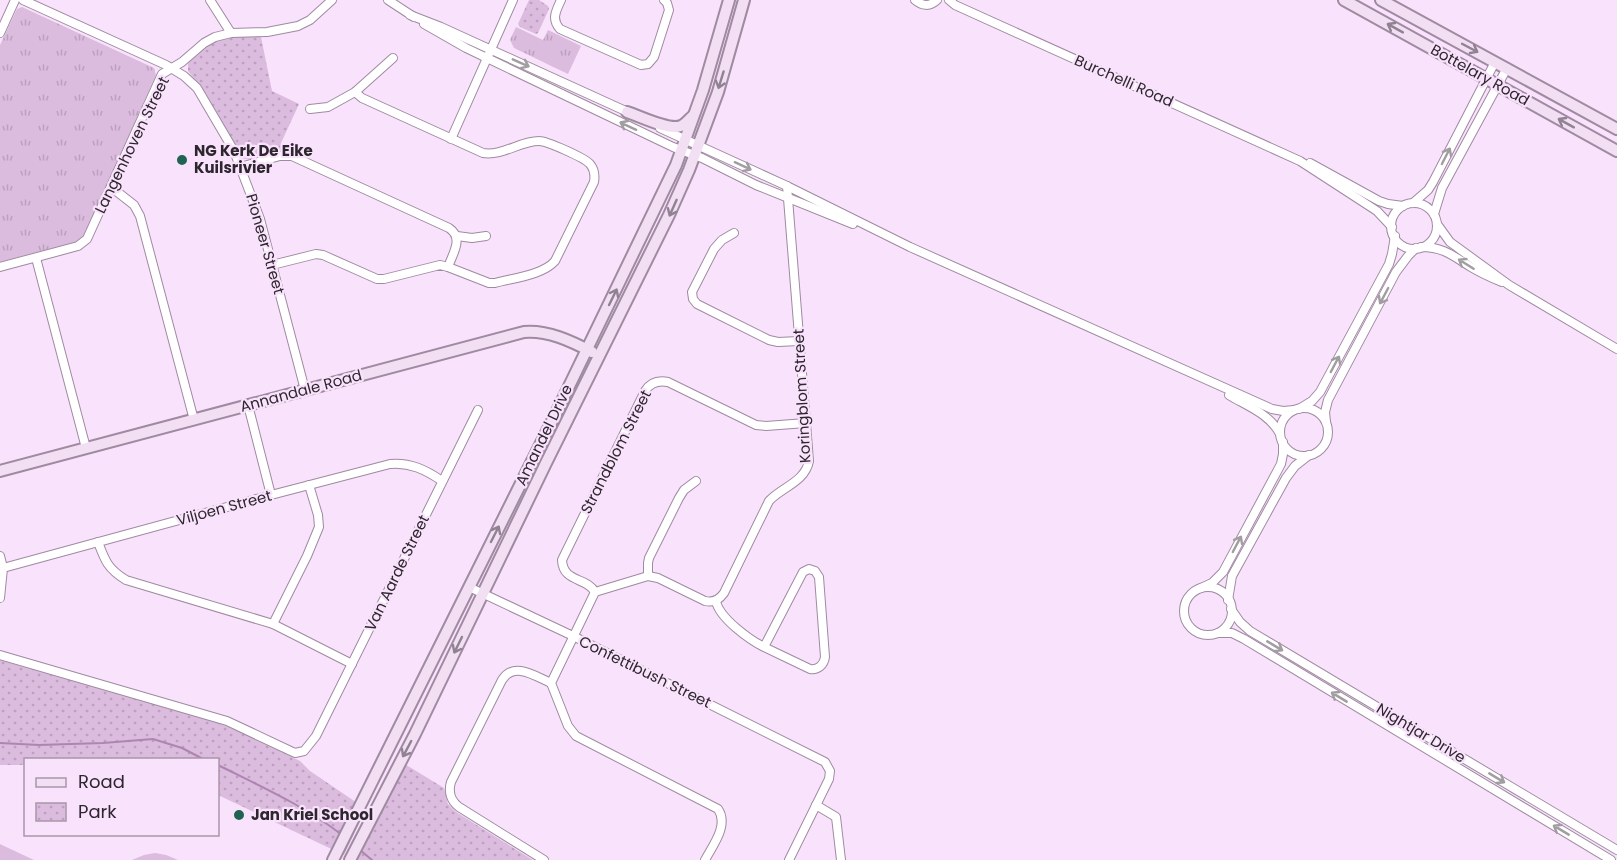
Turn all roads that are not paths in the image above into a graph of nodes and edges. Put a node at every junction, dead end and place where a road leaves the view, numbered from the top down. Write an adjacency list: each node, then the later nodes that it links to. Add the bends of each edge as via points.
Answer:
1 (15, 0): 17 (street)
2 (23, 0): 23 (street, Pioneer Street)
3 (210, 0): 18 (street)
4 (332, 0): 18 (street, Langenhoven Street, via 298,26 262,33)
5 (388, 0): 16 (street)
6 (513, 0): 19 (street)
7 (561, 0): 8 (street, via 554,18 560,29 641,65 654,57 669,10)
8 (664, 0)
9 (729, 0): 30 (street, Amandel Drive)
10 (744, 0): 34 (street, Amandel Drive, one-way to 34, via 718,93)
11 (915, 0): 14 (street, via 925,5)
12 (1344, 0): 25 (street, Bottelary Road, one-way to 12)
13 (1381, 0): 22 (street, Bottelary Road, one-way to 22)
14 (936, 1): 15 (street, Burchelli Road)
15 (952, 3): 36 (street, Burchelli Road)
16 (410, 15): 19 (street); 21 (street)
17 (0, 33)
18 (231, 33): 23 (street, Langenhoven Street, via 209,39)
19 (492, 50): 21 (street); 29 (street, one-way to 29)
20 (393, 58): 27 (street)
21 (488, 59): 32 (street); 33 (street, one-way to 21)
22 (1495, 62): 24 (street, Bottelary Road); 25 (street)
23 (172, 68): 37 (street, Pioneer Street, via 191,82 203,98); 38 (street, Langenhoven Street, via 162,74)
24 (1507, 68): 26 (street); 31 (street, Bottelary Road)
25 (1486, 79): 26 (street, Bottelary Road); 41 (street, one-way to 25, via 1433,182)
26 (1499, 85): 35 (street, Bottelary Road, one-way to 26); 43 (street, via 1442,188)
27 (355, 92): 28 (street, via 328,107); 32 (street)
28 (310, 109)
29 (627, 112): 30 (street, via 676,127); 33 (street)
30 (695, 114): 33 (street, Amandel Drive)
31 (1617, 129)
32 (451, 139): 55 (street, via 488,154 544,141 586,160 595,178 549,267 492,283)
33 (683, 146): 34 (street); 58 (street, Amandel Drive, one-way to 33)
34 (696, 151): 39 (street, one-way to 39); 40 (street, via 756,185); 60 (street, Amandel Drive, one-way to 60)
35 (1617, 151)
36 (1300, 161): 42 (street, Burchelli Road, via 1313,164 1379,201); 45 (street, Burchelli Road, via 1377,211)
37 (240, 167): 47 (street, via 292,156 449,228); 53 (street, Pioneer Street)
38 (111, 186): 52 (street, Langenhoven Street, via 84,242); 66 (street, via 138,210)
39 (787, 186): 40 (street, Koringblom Street); 50 (street)
40 (789, 198): 50 (street); 57 (street, Koringblom Street)
41 (1413, 203): 42 (street); 43 (street)
42 (1403, 206): 45 (street, via 1396,212)
43 (1434, 214): 44 (street)
44 (1437, 224): 51 (street, via 1433,238); 56 (street, via 1450,242)
45 (1392, 227): 49 (street)
46 (734, 233): 57 (street, via 714,249 693,289 693,299 770,340)
47 (457, 236): 48 (street); 55 (street)
48 (486, 236)
49 (1395, 236): 51 (street, via 1406,247); 64 (street, one-way to 49, via 1320,392 1389,264)
50 (910, 247): 61 (street)
51 (1419, 248): 56 (street, one-way to 51, via 1445,251); 67 (street, one-way to 67, via 1396,272 1328,400)
52 (36, 258): 54 (street, Langenhoven Street); 70 (street)
53 (272, 265): 55 (street, via 320,254 381,279 436,265); 62 (street, Pioneer Street)
54 (0, 267)
55 (448, 267)
56 (1509, 285): 59 (street)
57 (799, 341): 68 (street, Koringblom Street)
58 (586, 349): 60 (street, Annandale Road); 62 (street, Annandale Road, via 554,335 524,332); 81 (street, Amandel Drive, one-way to 58)
59 (1617, 349)
60 (600, 356): 84 (street, Amandel Drive)
61 (1196, 376): 64 (street, via 1272,409); 69 (street, via 1265,416)
62 (305, 390): 63 (street, Annandale Road)
63 (248, 405): 66 (street, Annandale Road); 76 (street)
64 (1297, 409): 67 (street, via 1315,411); 69 (street, via 1283,421)
65 (478, 410): 73 (street, Van Aarde Street)
66 (194, 420): 70 (street, Annandale Road)
67 (1326, 422): 71 (street, via 1326,442)
68 (806, 423): 83 (street, Strandblom Street, via 756,425 668,382 650,385 562,560 567,574); 87 (street, Koringblom Street, via 806,471 769,501 724,593)
69 (1282, 439): 71 (street, via 1294,453); 82 (street, one-way to 69, via 1223,572 1281,464)
70 (87, 448): 72 (street, Annandale Road)
71 (1309, 455): 86 (street, via 1286,478 1232,576)
72 (0, 471)
73 (442, 481): 75 (street, Viljoen Street, via 400,463); 94 (street, Van Aarde Street)
74 (696, 481): 80 (street, via 679,498 649,558)
75 (309, 486): 76 (street, Viljoen Street); 89 (street, via 318,527)
76 (271, 495): 77 (street, Viljoen Street)
77 (98, 542): 79 (street, Viljoen Street); 89 (street, via 110,569 126,580)
78 (0, 556): 79 (street)
79 (3, 568): 85 (street)
80 (648, 576): 83 (street); 87 (street, via 705,601)
81 (469, 587): 84 (street, Confettibush Street); 98 (street, Amandel Drive)
82 (1201, 588): 86 (street, via 1215,588); 90 (street, via 1191,594 1185,605 1185,617 1200,634)
83 (595, 592): 91 (street)
84 (483, 594): 91 (street, Confettibush Street); 99 (street, Amandel Drive, one-way to 99)
85 (0, 598)
86 (1228, 600): 88 (street)
87 (716, 601): 92 (street, via 721,612 747,637)
88 (1232, 609): 90 (street, via 1228,625); 97 (street, Nightjar Drive, one-way to 97, via 1250,631)
89 (273, 624): 94 (street)
90 (1218, 633): 104 (street, Nightjar Drive, one-way to 90, via 1244,639 1232,633)
91 (573, 636): 95 (street); 96 (street, Confettibush Street, via 820,759 830,775)
92 (764, 647): 92 (street, via 803,572 815,571 819,577 823,663 810,669)
93 (0, 655): 94 (street, Van Aarde Street, via 226,721 295,753 307,749 316,736)
94 (352, 664)
95 (551, 683): 100 (street, via 520,670 509,672 450,790 459,807); 101 (street, via 567,726 576,736 715,806 723,823)
96 (816, 806): 102 (street); 103 (street, via 836,817)
97 (1617, 850)
98 (334, 858)
99 (350, 860)
100 (544, 860)
101 (705, 860)
102 (789, 860)
103 (841, 860)
104 (1611, 860)

